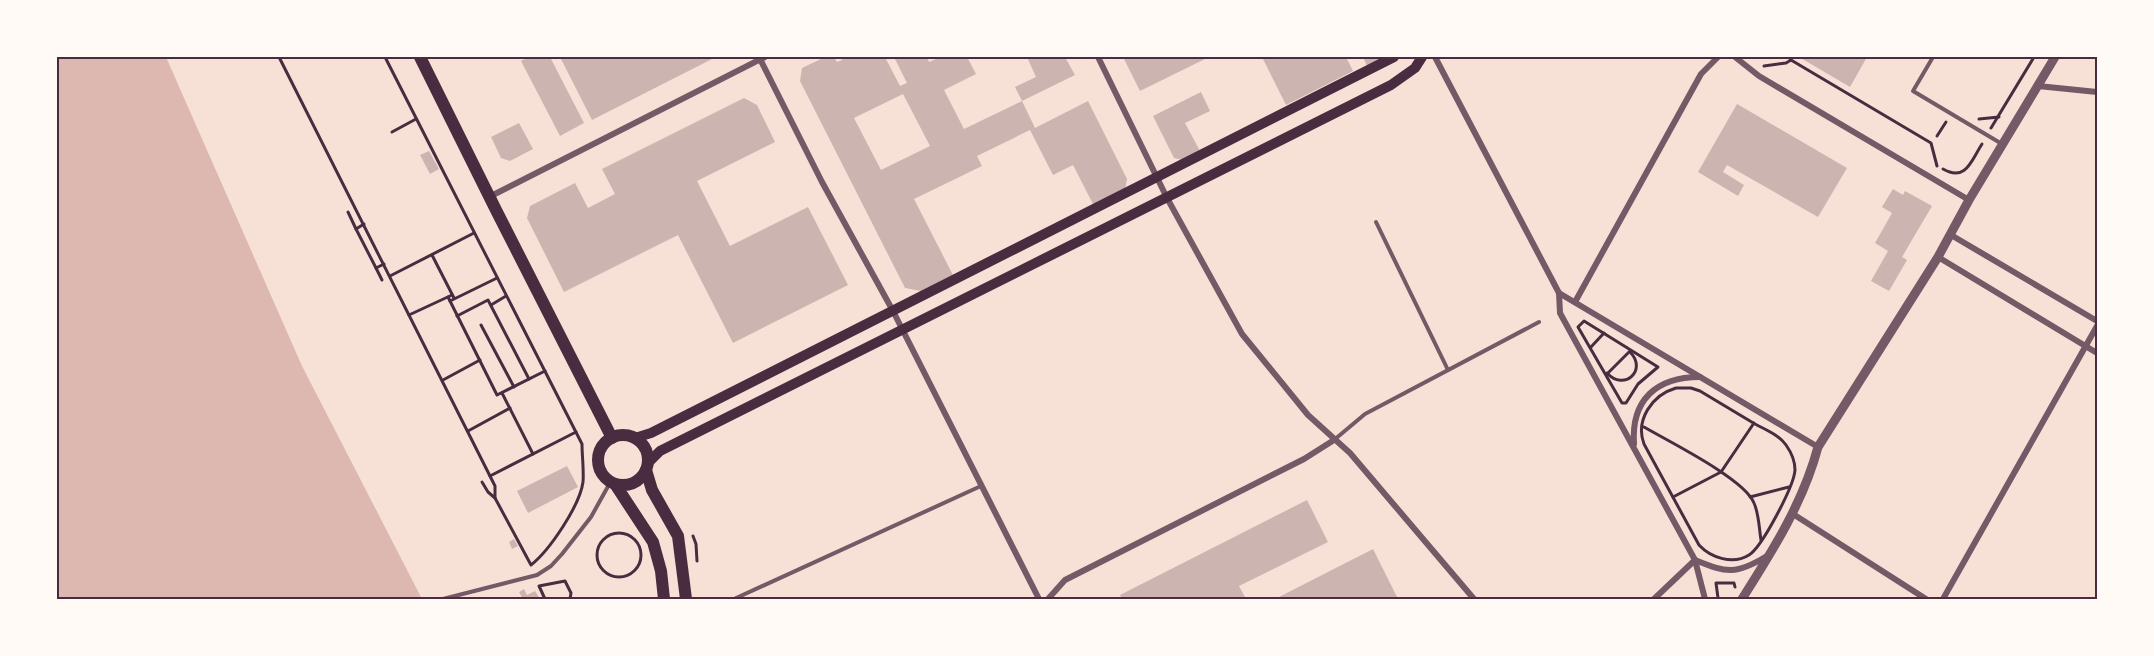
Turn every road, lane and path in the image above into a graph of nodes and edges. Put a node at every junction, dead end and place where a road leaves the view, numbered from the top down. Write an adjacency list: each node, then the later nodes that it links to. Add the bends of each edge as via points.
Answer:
1 (279, 57): 30 (path)
2 (385, 57): 20 (path)
3 (420, 57): 25 (main road)
4 (1098, 57): 24 (street)
5 (1394, 57): 24 (main road)
6 (1422, 57): 26 (main road, via 1415,68 1391,85)
7 (1435, 57): 41 (street)
8 (1718, 57): 45 (street, via 1701,74)
9 (1735, 57): 27 (street, via 1759,76)
10 (1933, 57): 22 (lane, via 1913,91)
11 (2034, 57): 19 (path)
12 (2055, 57): 16 (street)
13 (761, 58): 25 (street); 47 (street, via 822,182)
14 (1790, 59): 15 (path, via 1764,66); 22 (path, via 1930,143 1936,165 1951,174 1964,171)
15 (1759, 62)
16 (2038, 86): 17 (street); 23 (street)
17 (2097, 92)
18 (1971, 115): 19 (path, via 1978,119)
19 (1998, 117): 22 (path)
20 (416, 119): 21 (path); 32 (path)
21 (392, 132)
22 (1987, 135): 23 (lane)
23 (2002, 144): 27 (street)
24 (1158, 177): 26 (street); 47 (main road)
25 (489, 197): 74 (main road)
26 (1167, 198): 54 (main road); 76 (street, via 1242,334 1308,415)
27 (1969, 200): 33 (street)
28 (348, 212): 31 (path)
29 (1376, 222): 61 (lane)
30 (364, 224): 31 (path); 36 (path)
31 (356, 229): 37 (path)
32 (474, 233): 34 (path); 39 (path)
33 (1951, 235): 35 (street); 50 (street)
34 (432, 255): 38 (path); 43 (path)
35 (1938, 257): 56 (street); 77 (street)
36 (384, 264): 37 (path); 38 (path)
37 (376, 268): 40 (path)
38 (390, 276): 48 (path)
39 (497, 278): 42 (path); 43 (path)
40 (382, 280)
41 (1559, 293): 45 (street); 78 (street, via 1560,313)
42 (506, 296): 46 (path); 62 (path)
43 (453, 297): 44 (path)
44 (449, 299): 48 (path); 49 (path)
45 (1575, 302): 64 (street)
46 (491, 305): 49 (path, via 488,300); 65 (path)
47 (893, 311): 54 (street); 75 (main road)
48 (409, 315): 66 (path)
49 (458, 316): 60 (path)
50 (2097, 321)
51 (1539, 322): 61 (lane)
52 (481, 325): 67 (path)
53 (2097, 326): 56 (street)
54 (903, 331): 80 (main road, via 660,451); 85 (street)
55 (1604, 333): 57 (path); 57 (path, via 1584,321 1578,327); 58 (path)
56 (2085, 346): 59 (street); 110 (street)
57 (1591, 348): 63 (path)
58 (1631, 351): 63 (path); 63 (path, via 1637,361 1632,376 1618,381); 63 (path, via 1659,367 1638,384 1626,404)
59 (2097, 353)
60 (480, 360): 66 (path); 68 (path, via 497,395)
61 (1448, 370): 76 (lane, via 1365,414)
62 (545, 371): 65 (path); 73 (path)
63 (1607, 374)
64 (1700, 377): 77 (street); 78 (street, via 1669,381 1645,398 1635,420)
65 (529, 379): 67 (path)
66 (443, 380): 72 (path)
67 (513, 387): 68 (path)
68 (502, 393): 69 (path)
69 (510, 408): 72 (path); 79 (path)
70 (1754, 423): 71 (path, via 1700,391 1684,387 1668,390 1655,400); 81 (path); 86 (path, via 1787,446 1795,464)
71 (1642, 426): 81 (path); 87 (path, via 1644,444)
72 (468, 431): 82 (path)
73 (576, 432): 79 (path); 89 (path, via 582,444 581,489 547,550 531,565)
74 (612, 438): 75 (main road); 84 (main road, via 603,446 598,460 603,475)
75 (635, 438): 80 (main road, via 645,448)
76 (1334, 440): 103 (street, via 1304,459 1065,580); 104 (street, via 1350,453)
77 (1818, 447): 90 (street, via 1811,475)
78 (1634, 448): 94 (street)
79 (533, 454): 82 (path)
80 (647, 467): 84 (main road, via 642,477 630,484); 100 (main road, via 652,490 678,536)
81 (1721, 472): 87 (path); 88 (path)
82 (490, 476): 89 (path)
83 (482, 482): 89 (path)
84 (613, 483): 96 (lane, via 562,554 537,576); 99 (main road, via 653,542)
85 (981, 486): 101 (lane); 102 (street)
86 (1790, 487): 88 (path); 91 (path)
87 (1673, 497): 91 (path, via 1699,545 1712,556 1739,559 1755,551)
88 (1750, 497): 91 (path)
89 (495, 498)
90 (1793, 514): 93 (street); 109 (street)
91 (1761, 540)
92 (638, 543): 92 (path, via 640,562 632,574 618,578 600,568 596,555 603,538 623,533)
93 (1770, 554): 94 (street, via 1737,570 1721,570); 108 (street)
94 (1695, 560): 105 (street); 106 (street)
95 (1734, 583): 107 (path, via 1716,583)
96 (443, 599)
97 (545, 599): 98 (path, via 539,586 565,581)
98 (570, 599)
99 (664, 599)
100 (686, 599)
101 (734, 599)
102 (1039, 599)
103 (1048, 599)
104 (1474, 599)
105 (1653, 599)
106 (1705, 599)
107 (1718, 599)
108 (1742, 599)
109 (1926, 599)
110 (1943, 599)

